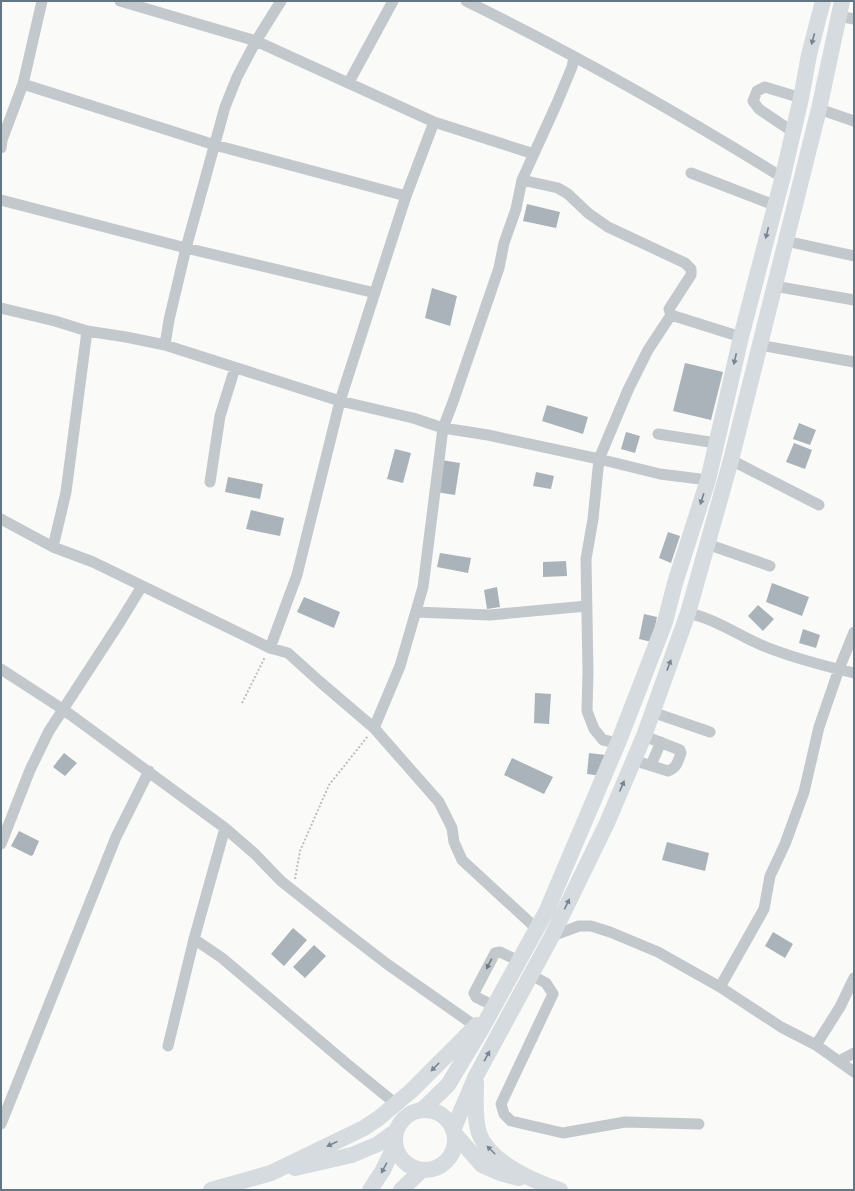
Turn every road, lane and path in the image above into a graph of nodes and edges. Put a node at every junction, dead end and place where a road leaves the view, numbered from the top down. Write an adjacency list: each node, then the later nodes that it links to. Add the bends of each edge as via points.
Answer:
1 (42, 1): 12 (street)
2 (120, 1): 7 (street)
3 (281, 1): 9 (street)
4 (393, 1): 11 (street)
5 (466, 1): 10 (street)
6 (823, 1): 13 (highway, one-way to 13)
7 (153, 6): 9 (street)
8 (845, 12): 14 (highway)
9 (256, 41): 11 (street); 18 (street, via 225,107)
10 (574, 57): 20 (street); 22 (street, via 658,103 775,174)
11 (349, 82): 16 (street)
12 (23, 84): 18 (street); 19 (street)
13 (801, 98): 17 (highway); 17 (street, via 765,87 757,91 753,101 758,109)
14 (819, 109): 15 (street); 27 (highway)
15 (854, 121)
16 (434, 122): 20 (street); 24 (street)
17 (793, 132): 22 (highway)
18 (215, 145): 24 (street); 28 (street)
19 (1, 148)
20 (534, 154): 23 (street)
21 (691, 173): 26 (street)
22 (783, 176): 26 (highway)
23 (522, 180): 34 (street, via 558,188 608,227 685,263 691,269 691,275 669,309); 42 (street, via 499,268)
24 (406, 196): 31 (street)
25 (1, 200): 28 (street)
26 (774, 205): 36 (highway, one-way to 36)
27 (786, 241): 29 (street); 30 (highway)
28 (186, 248): 31 (street); 37 (street, via 168,320)
29 (854, 256)
30 (774, 286): 32 (street); 38 (highway)
31 (375, 293): 41 (street)
32 (854, 300)
33 (1, 308): 35 (street)
34 (671, 315): 36 (street); 45 (street, via 648,350)
35 (87, 331): 37 (street); 52 (street, via 66,492)
36 (741, 337): 44 (highway, one-way to 44)
37 (165, 345): 40 (street)
38 (759, 345): 39 (street); 46 (highway)
39 (854, 362)
40 (235, 368): 41 (street); 48 (street, via 220,416)
41 (340, 400): 42 (street); 59 (street, via 297,575)
42 (442, 428): 45 (street, via 488,435); 56 (street, via 423,587)
43 (658, 434): 44 (street)
44 (716, 443): 47 (highway)
45 (599, 459): 47 (street, via 660,474); 55 (street, via 586,560)
46 (731, 460): 49 (street); 51 (highway)
47 (708, 480): 70 (highway, one-way to 70, via 664,622)
48 (210, 482)
49 (819, 505)
50 (1, 519): 52 (street)
51 (707, 544): 53 (street); 57 (highway)
52 (52, 546): 54 (street, via 93,562)
53 (770, 566)
54 (142, 586): 59 (street); 64 (street)
55 (587, 606): 56 (street, via 490,615); 70 (street, via 587,711 594,729 603,740)
56 (416, 612): 66 (street, via 400,666)
57 (688, 613): 61 (street, via 704,617 766,647 808,662); 65 (highway, one-way to 57)
58 (854, 632): 61 (street)
59 (270, 648): 63 (path); 66 (street, via 288,653)
60 (1, 669): 64 (street)
61 (839, 669): 62 (street); 83 (street, via 819,728 804,792 770,876 764,909)
62 (854, 673)
63 (242, 702)
64 (64, 710): 73 (street); 75 (street, via 49,731 30,770)
65 (652, 712): 67 (street); 68 (highway)
66 (374, 728): 76 (path, via 329,785 300,851); 77 (street, via 438,802 452,828 454,842 462,860)
67 (710, 732)
68 (644, 736): 69 (street); 71 (highway)
69 (661, 742): 72 (street); 72 (street, via 680,750 676,765 668,771)
70 (618, 743): 77 (highway)
71 (633, 760): 72 (street); 78 (highway, one-way to 71, via 607,823)
72 (651, 765)
73 (149, 771): 74 (street); 94 (street, via 116,837)
74 (225, 828): 76 (street); 79 (street)
75 (1, 844)
76 (294, 890): 85 (street, via 381,959)
77 (537, 929): 80 (highway)
78 (552, 936): 81 (highway); 83 (street, via 579,926 592,926 658,952)
79 (194, 939): 87 (street); 92 (street, via 222,958)
80 (519, 961): 84 (highway); 84 (street, one-way to 84, via 500,952 495,954 474,993)
81 (531, 975): 91 (highway, one-way to 81); 95 (street, via 546,983 553,994 501,1104 504,1114 511,1121 563,1133 625,1122)
82 (854, 978): 86 (street, via 840,1007)
83 (720, 987): 86 (street, via 782,1027)
84 (493, 1008): 85 (highway)
85 (479, 1028): 92 (highway, one-way to 92); 93 (highway, via 448,1084)
86 (816, 1045): 89 (street)
87 (168, 1046)
88 (854, 1053): 89 (street)
89 (839, 1062): 90 (street)
90 (854, 1072)
91 (476, 1076): 96 (highway); 100 (highway, one-way to 91, via 505,1164 487,1148 478,1130 475,1108)
92 (396, 1104): 99 (highway, one-way to 99, via 364,1128)
93 (422, 1110): 96 (highway, via 441,1115); 97 (highway, via 409,1115 399,1125)
94 (1, 1124)
95 (699, 1124)
96 (453, 1131): 98 (highway, via 455,1141 447,1160 438,1167); 100 (highway, via 482,1165 500,1173)
97 (395, 1138): 98 (highway, via 397,1152 404,1162 414,1169); 99 (highway, via 339,1159); 102 (highway, one-way to 102, via 383,1170)
98 (422, 1170): 103 (highway)
99 (271, 1173): 101 (highway)
100 (540, 1183): 104 (highway)
101 (211, 1190)
102 (370, 1190)
103 (401, 1190)
104 (560, 1190)

